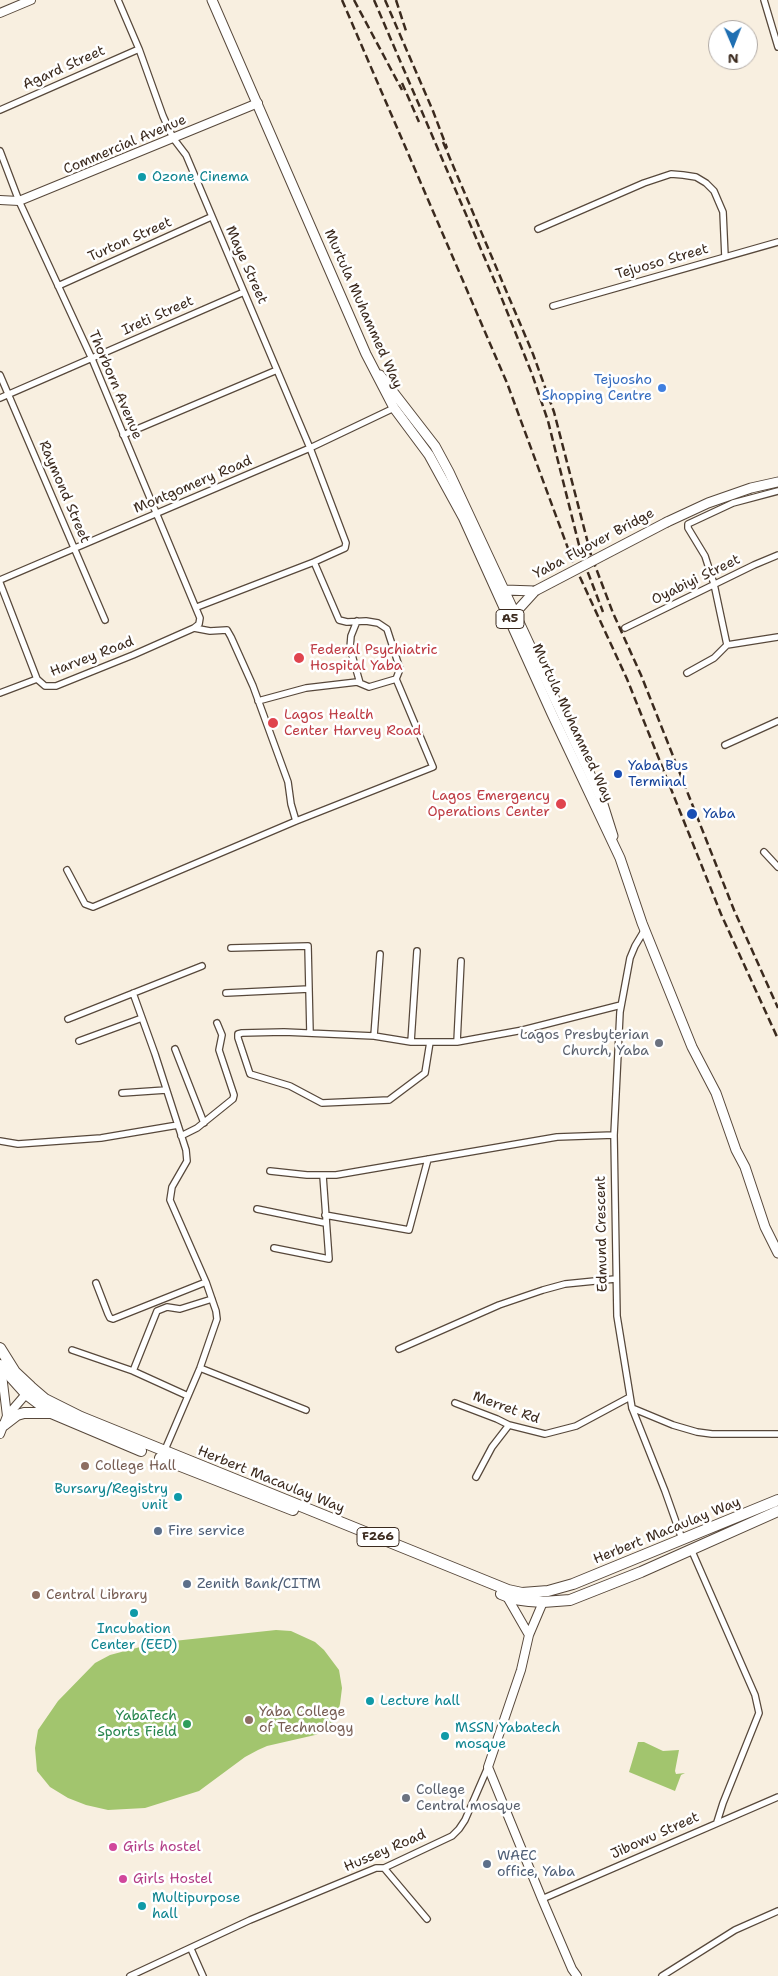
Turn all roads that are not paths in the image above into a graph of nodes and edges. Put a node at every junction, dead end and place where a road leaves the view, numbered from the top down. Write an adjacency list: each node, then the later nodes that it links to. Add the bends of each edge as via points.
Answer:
1 (31, 0): 5 (street)
2 (118, 0): 7 (street, Maye Street)
3 (212, 0): 8 (main road, Murtula Muhammed Way / A5)
4 (764, 0): 6 (street)
5 (0, 14)
6 (778, 47)
7 (139, 49): 9 (street, Agard Street); 10 (street, Maye Street)
8 (258, 103): 10 (street, Commercial Avenue); 21 (main road, Murtula Muhammed Way / A5)
9 (0, 110)
10 (173, 138): 13 (street, Commercial Avenue); 14 (street, Maye Street, via 186,155)
11 (0, 151): 13 (street, Thorborn Avenue)
12 (0, 200): 13 (street, Commercial Avenue)
13 (20, 201): 18 (street, Thorborn Avenue)
14 (211, 217): 18 (street, Turton Street); 19 (street, Maye Street)
15 (538, 229): 17 (street, via 644,183 671,174 683,175 696,177 714,190 723,212)
16 (778, 242): 17 (street, Tejuoso Street)
17 (725, 257): 20 (street, Tejuoso Street)
18 (58, 286): 22 (street, Thorborn Avenue)
19 (244, 292): 22 (street, Ireti Street); 23 (street, Maye Street)
20 (553, 306)
21 (366, 354): 27 (main road, Murtula Muhammed Way / A5); 38 (main road, via 435,446)
22 (92, 359): 25 (street, Ireti Street); 28 (street, Thorborn Avenue)
23 (276, 370): 28 (street); 29 (street, Maye Street)
24 (0, 375): 25 (street, Raymond Street)
25 (8, 395): 26 (street, Ireti Street); 33 (street, Raymond Street)
26 (0, 398)
27 (394, 408): 29 (street, Montgomery Road); 58 (main road, Murtula Muhammed Way / A5, via 429,456 463,516)
28 (123, 435): 32 (street, Thorborn Avenue)
29 (310, 448): 32 (street, Montgomery Road); 35 (street, Maye Street, via 346,543 345,548)
30 (778, 482): 39 (main road, Yaba Flyover Bridge, bridge, via 708,503)
31 (778, 491): 37 (street, via 733,503 688,524 705,556)
32 (157, 514): 33 (street, Montgomery Road); 40 (street, Thorborn Avenue)
33 (74, 548): 36 (street, Montgomery Road); 42 (street, Raymond Street)
34 (778, 555): 37 (street, Oyabiyi Street)
35 (314, 562): 40 (street); 43 (street, via 339,620)
36 (0, 582): 49 (street)
37 (714, 584): 45 (street, Oyabiyi Street); 47 (street)
38 (505, 590): 39 (main road, Yaba Flyover Bridge); 41 (main road)
39 (535, 591): 41 (main road, Yaba Flyover Bridge)
40 (197, 607): 44 (street, via 200,618)
41 (515, 613): 58 (main road, via 601,798)
42 (105, 620)
43 (357, 621): 50 (street, via 378,623 387,629 400,668); 51 (street, via 350,648)
44 (194, 628): 49 (street, Harvey Road, via 56,686 45,686); 53 (street, via 227,630)
45 (625, 628)
46 (778, 636): 47 (street)
47 (727, 645): 48 (street, via 714,658)
48 (687, 673)
49 (37, 679): 52 (street, Harvey Road)
50 (396, 679): 51 (street, via 369,687); 56 (street, via 433,767)
51 (360, 682): 53 (street, via 306,688)
52 (0, 693)
53 (258, 701): 56 (street, via 288,782)
54 (778, 722): 55 (street)
55 (725, 745)
56 (296, 821): 60 (street, via 93,907 85,904)
57 (764, 852): 59 (street)
58 (620, 858): 61 (main road, Murtula Muhammed Way / A5)
59 (778, 867)
60 (67, 870)
61 (642, 923): 70 (street, Edmund Crescent, via 644,931 630,958); 95 (main road, Murtula Muhammed Way / A5, via 692,1047 716,1093 765,1227)
62 (231, 948): 67 (street, via 308,946)
63 (417, 951): 77 (street)
64 (380, 954): 75 (street)
65 (461, 961): 79 (street)
66 (202, 966): 68 (street)
67 (309, 989): 69 (street); 74 (street)
68 (133, 993): 71 (street); 72 (street)
69 (226, 993)
70 (621, 1005): 79 (street, via 523,1030); 85 (street, Edmund Crescent)
71 (142, 1018): 76 (street); 81 (street)
72 (68, 1019)
73 (216, 1023): 83 (street, via 222,1037 219,1050 234,1095)
74 (310, 1033): 75 (street); 78 (street, via 238,1034 250,1074 290,1086 316,1102 384,1101 426,1073)
75 (374, 1036): 77 (street)
76 (78, 1041)
77 (411, 1042): 78 (street)
78 (430, 1042): 79 (street)
79 (458, 1042)
80 (175, 1049): 83 (street)
81 (166, 1090): 82 (street); 84 (street)
82 (122, 1093)
83 (204, 1123): 86 (street)
84 (178, 1125): 86 (street); 87 (street, via 101,1138 18,1144)
85 (614, 1134): 88 (street, via 557,1137); 96 (street, Edmund Crescent)
86 (181, 1136): 97 (street, via 187,1161 172,1187 170,1200)
87 (0, 1141)
88 (428, 1159): 90 (street); 92 (street, via 409,1230)
89 (270, 1171): 90 (street)
90 (323, 1176): 92 (street)
91 (257, 1209): 93 (street)
92 (324, 1216): 93 (street)
93 (326, 1223): 94 (street, via 329,1259)
94 (274, 1248)
95 (778, 1253)
96 (615, 1279): 101 (street, via 543,1290 499,1305); 108 (street, Edmund Crescent, via 617,1316)
97 (206, 1282): 98 (street, via 113,1319); 99 (street)
98 (96, 1283)
99 (212, 1299): 104 (street, via 216,1319); 105 (street, via 186,1308 167,1306 157,1311)
100 (0, 1348): 116 (highway, Herbert Macaulay Way / F266, via 15,1372 45,1399 81,1418)
101 (399, 1349)
102 (72, 1350): 105 (street)
103 (0, 1365): 106 (highway, Herbert Macaulay Way / F266); 113 (street)
104 (200, 1368): 107 (street); 111 (street)
105 (133, 1371): 107 (street)
106 (26, 1394): 112 (highway, Herbert Macaulay Way / F266); 113 (street)
107 (188, 1396): 116 (street)
108 (630, 1397): 110 (street, Edmund Crescent); 114 (street, Merret Rd, via 559,1432 545,1434)
109 (455, 1403): 114 (street, Merret Rd)
110 (632, 1408): 115 (street, via 697,1432); 120 (street, Edmund Crescent)
111 (306, 1410)
112 (52, 1413): 113 (highway, via 24,1413); 122 (highway, Herbert Macaulay Way / F266)
113 (4, 1425)
114 (509, 1425): 117 (street, via 492,1447)
115 (778, 1434)
116 (164, 1452): 120 (highway, Herbert Macaulay Way / F266, via 522,1593 561,1588)
117 (476, 1477)
118 (778, 1500): 120 (highway, Herbert Macaulay Way / F266)
119 (778, 1511): 121 (highway, Herbert Macaulay Way / F266)
120 (682, 1539)
121 (691, 1549): 123 (highway, Herbert Macaulay Way / F266, via 593,1592 570,1600); 127 (street, via 755,1694 759,1712)
122 (506, 1596): 123 (highway, Herbert Macaulay Way / F266); 124 (street)
123 (543, 1602): 124 (street, Hussey Road)
124 (529, 1635): 125 (street, Hussey Road, via 521,1670)
125 (488, 1766): 128 (street, Hussey Road, via 465,1820 452,1836); 129 (street)
126 (778, 1797): 127 (street, Jibowu Street)
127 (717, 1822): 129 (street, Jibowu Street)
128 (384, 1868): 131 (street); 132 (street, Hussey Road, via 376,1868 250,1920)
129 (542, 1899): 133 (street)
130 (778, 1911): 137 (street, via 735,1930)
131 (427, 1919)
132 (191, 1949): 134 (street, Hussey Road); 135 (street)
133 (575, 1973): 136 (street)
134 (130, 1976)
135 (202, 1976)
136 (583, 1976)
137 (662, 1976)

